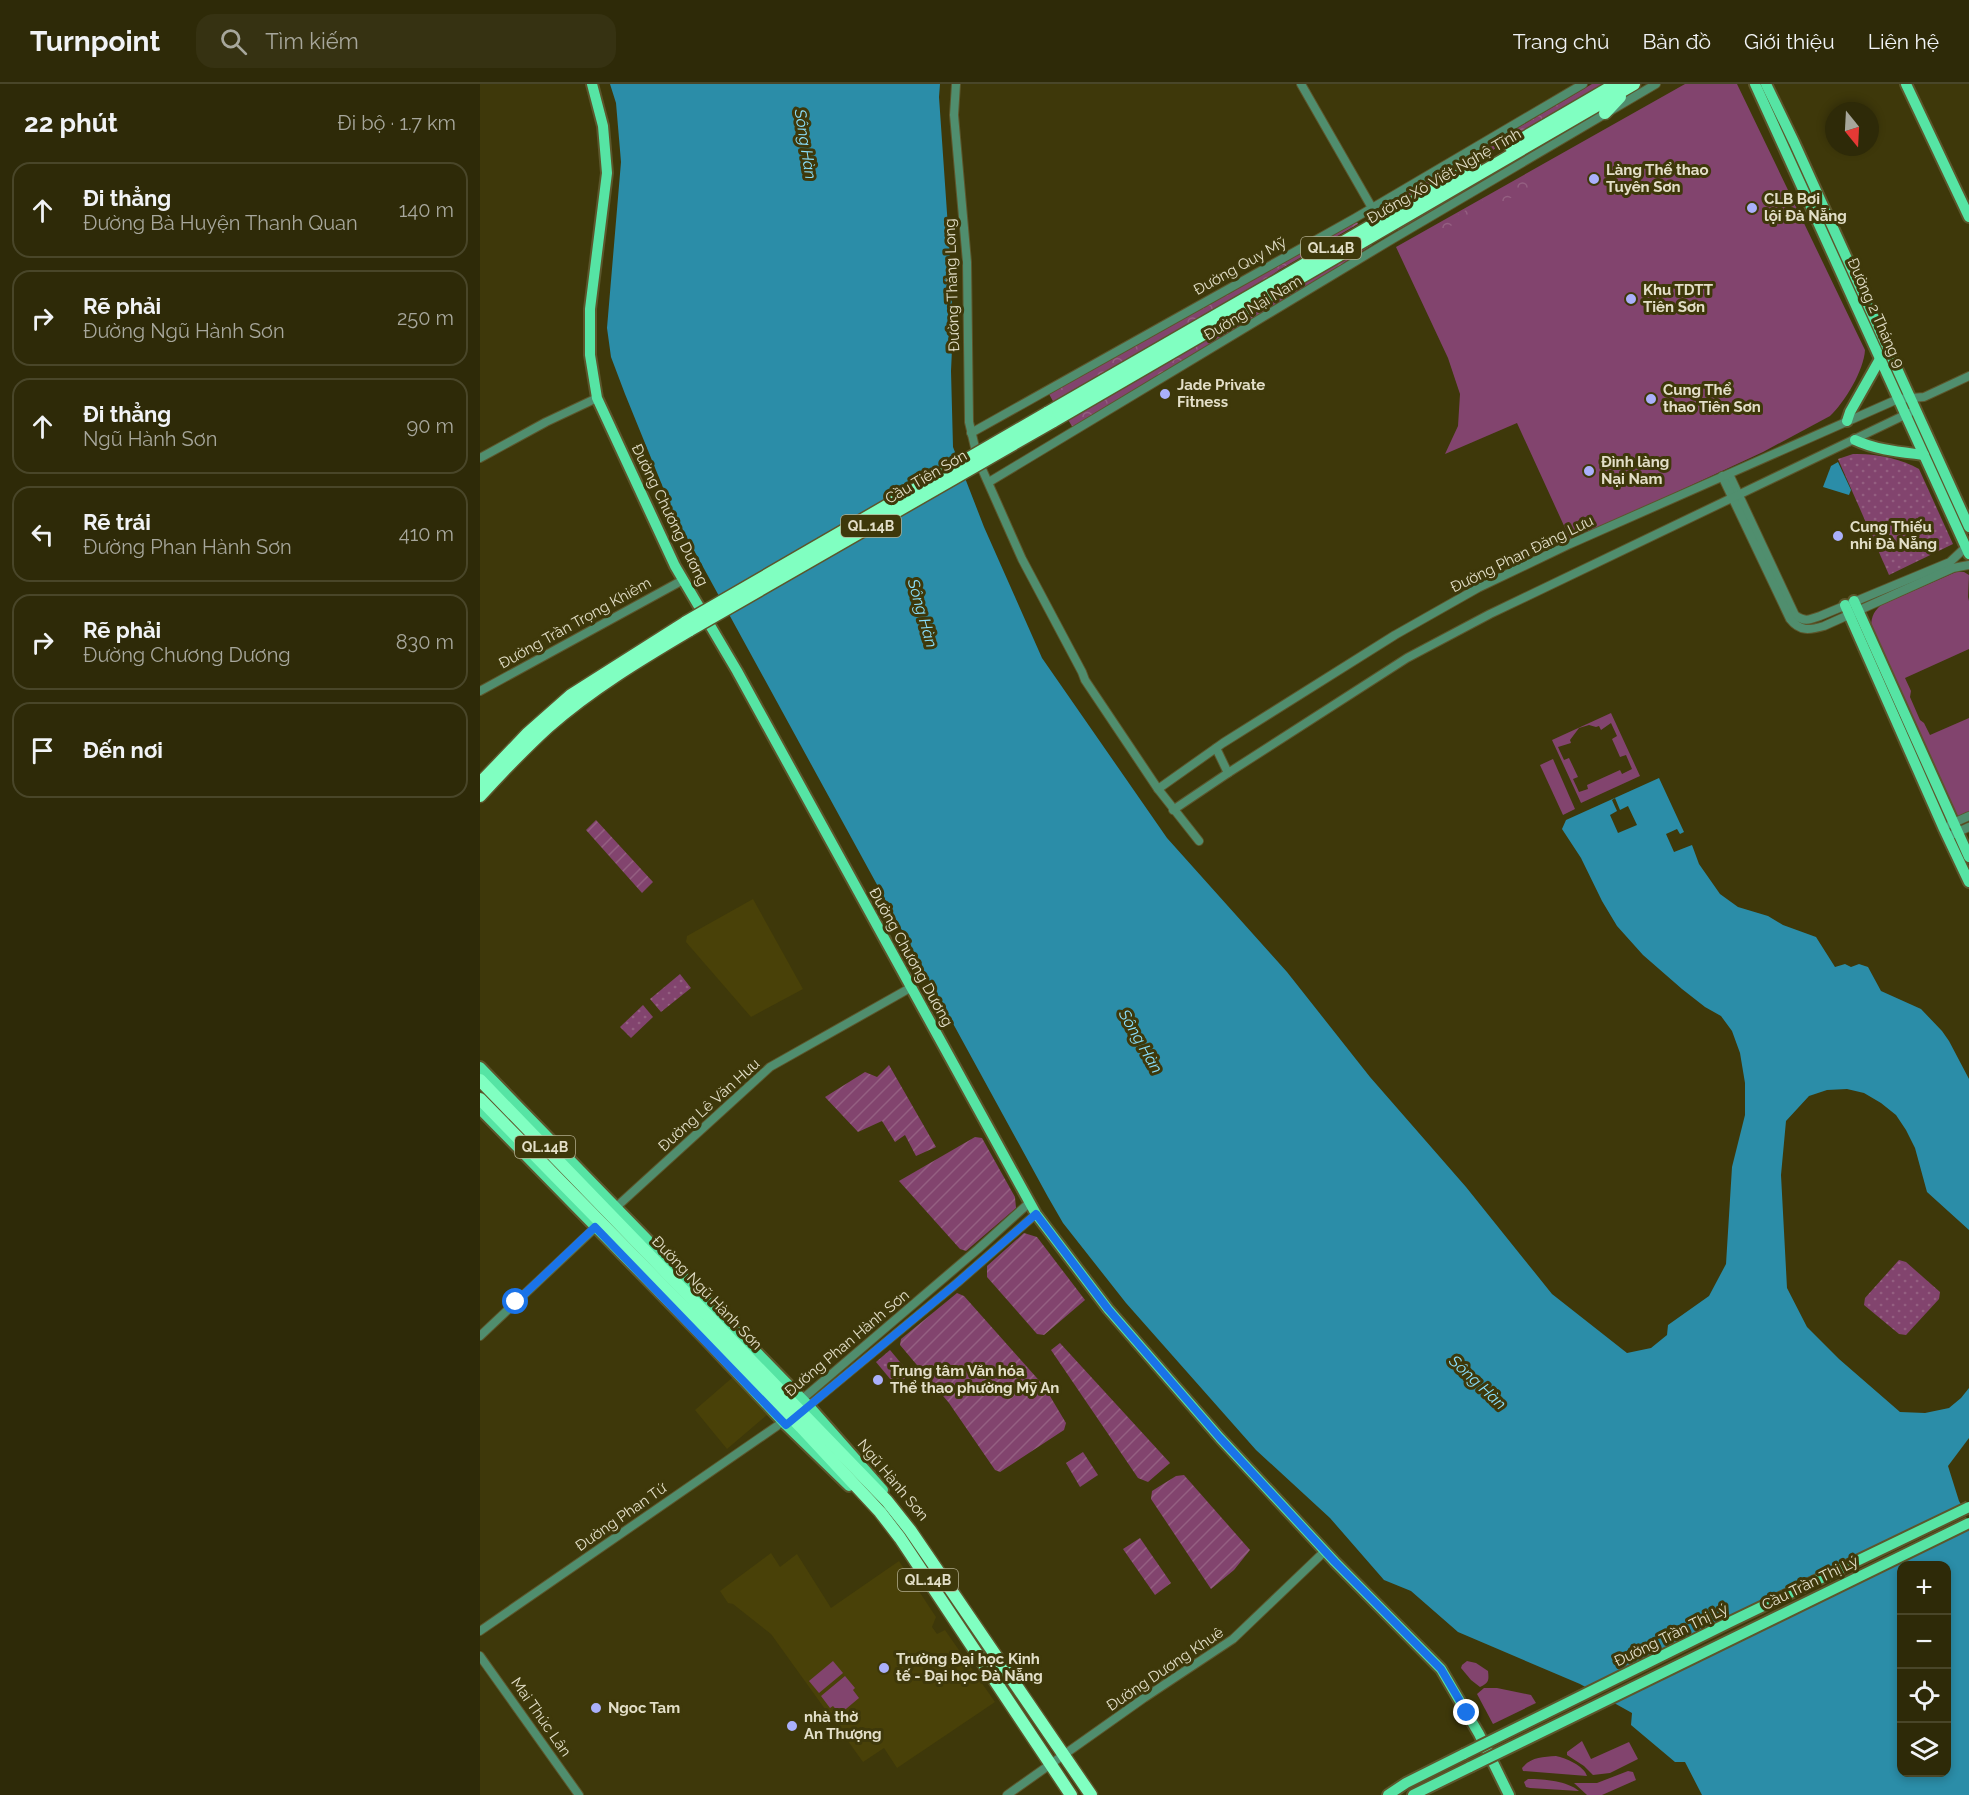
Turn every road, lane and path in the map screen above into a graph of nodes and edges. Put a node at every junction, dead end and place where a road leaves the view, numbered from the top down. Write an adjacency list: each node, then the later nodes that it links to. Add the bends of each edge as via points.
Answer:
1 (592, 84): 18 (main road, Đường Chương Dương, via 603,126 607,173 590,309 590,355)
2 (956, 84): 24 (street, Đường Thăng Long, via 954,115 967,253)
3 (1301, 84): 12 (street)
4 (1583, 84): 12 (street, Đường Quy Mỹ)
5 (1616, 84): 14 (highway, Đường Xô Viết Nghệ Tĩnh / QL.14B)
6 (1656, 84): 11 (street, Đường Nại Nam)
7 (1755, 84): 16 (main road, Đường 2 Tháng 9)
8 (1766, 84): 20 (main road, Đường 2 Tháng 9)
9 (1906, 84): 13 (main road)
10 (1632, 85): 11 (highway); 14 (highway, Đường Xô Viết Nghệ Tĩnh / QL.14B)
11 (1605, 113): 15 (street, Đường Nại Nam)
12 (1372, 208): 14 (street); 24 (street, Đường Quy Mỹ)
13 (1969, 217)
14 (1381, 225): 15 (street); 22 (highway, Đường Xô Viết Nghệ Tĩnh / QL.14B)
15 (1391, 240): 29 (street, Đường Nại Nam)
16 (1880, 359): 19 (main road, Đường 2 Tháng 9); 23 (main road)
17 (1969, 376): 20 (street)
18 (597, 398): 27 (street); 34 (main road, Đường Chương Dương)
19 (1898, 399): 20 (street, Đường Phan Đăng Lưu); 21 (main road, Đường 2 Tháng 9); 23 (street, Đường Phan Đăng Lưu)
20 (1913, 403): 21 (street); 31 (main road, Đường 2 Tháng 9)
21 (1905, 416): 25 (street); 26 (main road, Đường 2 Tháng 9)
22 (1049, 417): 36 (highway, Cầu Tiên Sơn / QL.14B, bridge)
23 (1847, 421): 28 (street, Đường Phan Đăng Lưu)
24 (971, 433): 29 (street, Đường Thăng Long)
25 (1855, 440): 26 (main road); 30 (street)
26 (1924, 455): 32 (main road, Đường 2 Tháng 9)
27 (480, 458)
28 (1726, 475): 30 (street); 38 (street, Đường Phan Đăng Lưu, via 1478,588 1395,635)
29 (989, 482): 41 (street, Đường Thăng Long, via 1022,559 1085,680)
30 (1735, 497): 35 (street, via 1795,615 1806,621); 39 (street, via 1407,658)
31 (1969, 527)
32 (1968, 550): 35 (street)
33 (1969, 565): 35 (street)
34 (683, 580): 37 (street, Đường Trần Trọng Khiêm); 50 (main road, Đường Chương Dương, via 835,847)
35 (1852, 608): 46 (main road)
36 (688, 626): 40 (highway, QL.14B, via 572,695); 42 (highway, QL.14B, via 550,725)
37 (480, 691)
38 (1216, 748): 39 (street); 41 (street, Đường Phan Đăng Lưu)
39 (1228, 773): 43 (street)
40 (480, 783)
41 (1158, 789): 43 (street, Đường Thăng Long)
42 (480, 796)
43 (1173, 810): 47 (street, Đường Thăng Long)
44 (1969, 816): 46 (street)
45 (1969, 827): 46 (street)
46 (1950, 830): 48 (main road); 49 (main road)
47 (1199, 841)
48 (1969, 857)
49 (1969, 882)
50 (910, 988): 55 (main road, Đường Chương Dương); 58 (street, Đường Lê Văn Hưu, via 770,1068)
51 (480, 1067): 58 (main road, Đường Ngũ Hành Sơn)
52 (480, 1080): 58 (highway, Đường Ngũ Hành Sơn / QL.14B)
53 (480, 1099): 58 (highway, Đường Ngũ Hành Sơn / QL.14B)
54 (480, 1109): 58 (main road, Đường Ngũ Hành Sơn)
55 (1029, 1203): 56 (main road, Đường Chương Dương); 61 (street, Đường Phan Hành Sơn)
56 (1036, 1214): 61 (street, Đường Phan Hành Sơn, via 957,1283); 65 (main road, Đường Chương Dương, via 1108,1309)
57 (626, 1217): 58 (main road, Đường Ngũ Hành Sơn); 61 (main road, Ngũ Hành Sơn, via 754,1352)
58 (605, 1218): 59 (street, Đường Lê Văn Hưu); 60 (main road, Đường Ngũ Hành Sơn); 61 (highway, Đường Ngũ Hành Sơn / QL.14B)
59 (480, 1336)
60 (735, 1371): 61 (main road, Ngũ Hành Sơn)
61 (792, 1414): 64 (highway, Đường Ngũ Hành Sơn / QL.14B, via 887,1501); 66 (main road, Ngũ Hành Sơn, via 898,1506); 67 (highway, Ngũ Hành Sơn / QL.14B, via 880,1512); 68 (street, Đường Phan Tứ)
62 (1969, 1507): 77 (main road, Đường Trần Thị Lý, bridge)
63 (1969, 1523): 78 (main road, Cầu Trần Thị Lý, bridge)
64 (910, 1530): 66 (highway, Ngũ Hành Sơn / QL.14B)
65 (1325, 1551): 70 (street, Đường Dương Khuê, via 1233,1640 1136,1703); 79 (main road, Đường Chương Dương, via 1441,1669)
66 (968, 1609): 70 (highway, Ngũ Hành Sơn / QL.14B)
67 (952, 1620): 71 (main road, Ngũ Hành Sơn); 71 (highway, Ngũ Hành Sơn / QL.14B)
68 (480, 1631)
69 (480, 1656): 72 (street, Mai Thúc Lân)
70 (1066, 1755): 71 (street, Đường Dương Khuê); 75 (highway, Ngũ Hành Sơn / QL.14B); 76 (main road, Ngũ Hành Sơn)
71 (1050, 1766): 73 (street, Đường Dương Khuê); 74 (highway)
72 (579, 1795)
73 (1008, 1795)
74 (1070, 1795)
75 (1091, 1795)
76 (1096, 1795)
77 (1388, 1795)
78 (1413, 1795)
79 (1509, 1795)

